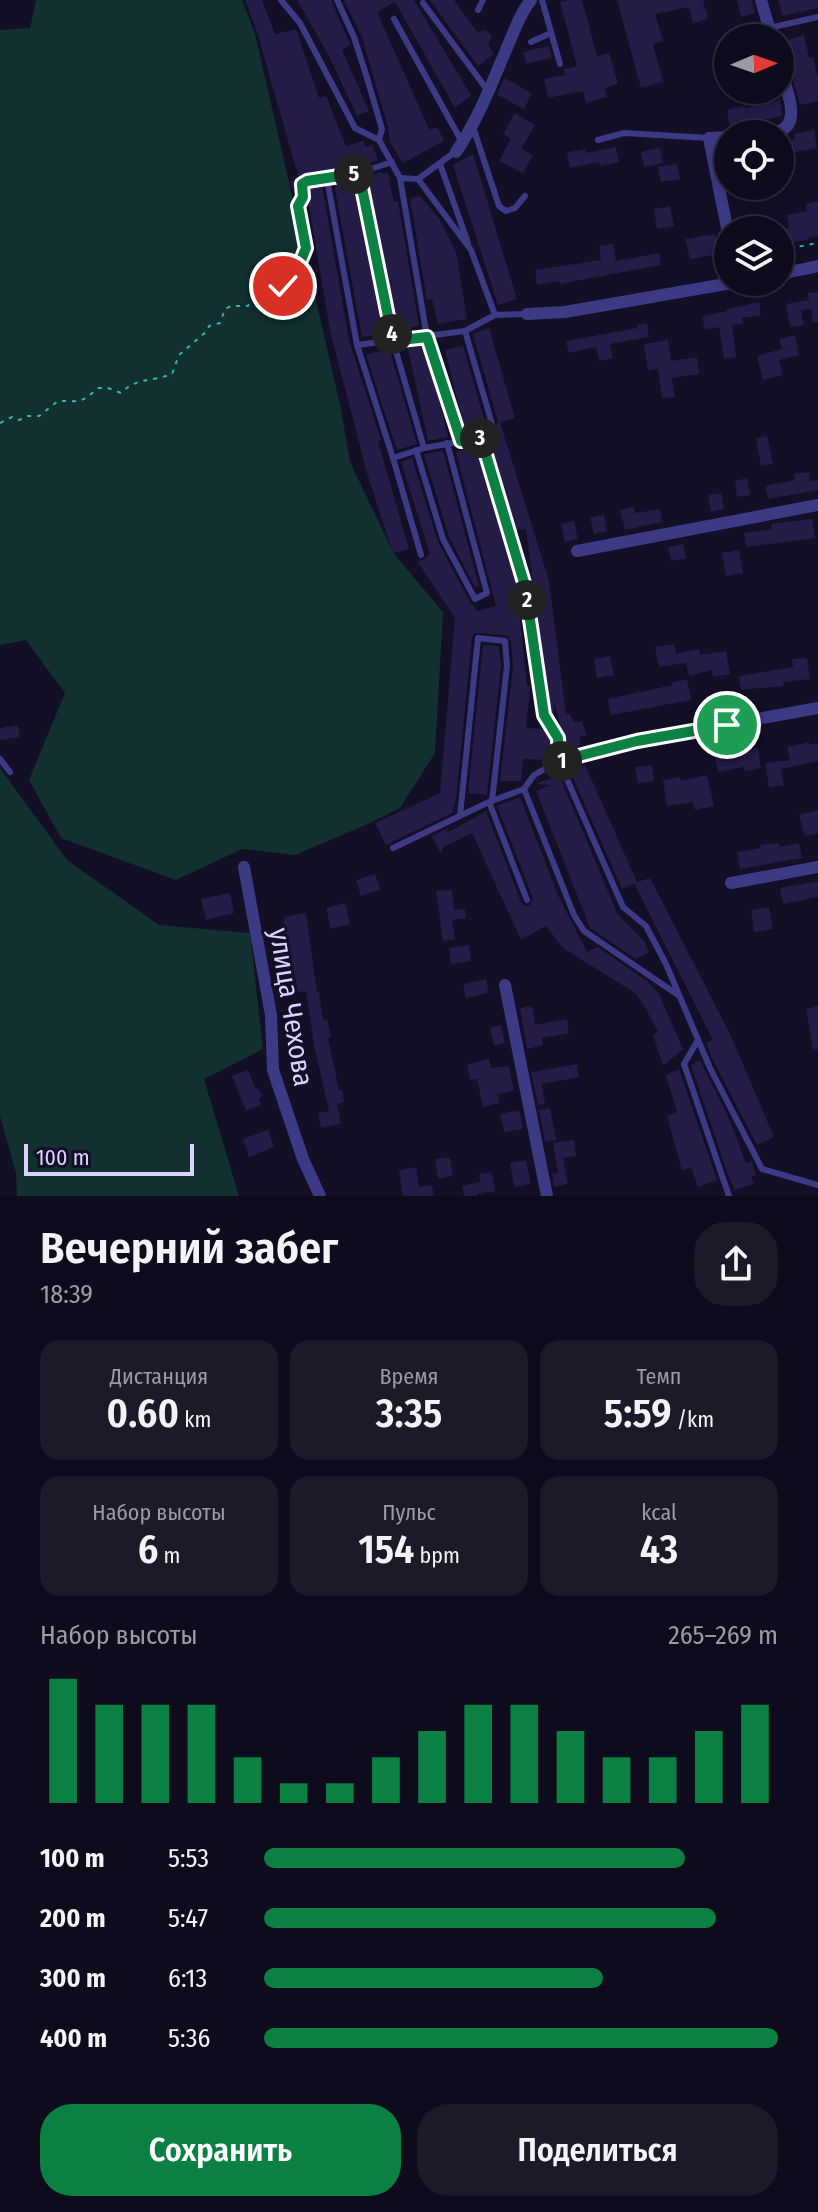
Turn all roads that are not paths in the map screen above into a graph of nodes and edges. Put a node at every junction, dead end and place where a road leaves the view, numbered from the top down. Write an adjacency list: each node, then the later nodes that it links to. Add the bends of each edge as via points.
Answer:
1 (281, 0): 20 (lane, via 300,23 355,128)
2 (337, 0): 20 (lane, via 367,78 382,129)
3 (483, 0): 8 (lane)
4 (531, 0): 16 (street)
5 (542, 0): 13 (lane)
6 (761, 0): 11 (street)
7 (423, 3): 16 (lane)
8 (478, 10)
9 (818, 17): 12 (lane)
10 (394, 19): 22 (lane)
11 (768, 24)
12 (794, 25)
13 (551, 33): 14 (lane); 15 (lane)
14 (531, 42)
15 (560, 64)
16 (488, 91): 17 (street)
17 (473, 127): 22 (street); 30 (lane, via 499,206 506,211 515,208)
18 (709, 138): 19 (street); 21 (lane, via 624,133); 31 (street)
19 (714, 138)
20 (379, 140): 23 (lane)
21 (598, 140)
22 (459, 147): 24 (lane)
23 (392, 162): 25 (lane); 26 (lane)
24 (440, 164): 28 (lane); 32 (lane)
25 (359, 173): 27 (lane); 40 (lane)
26 (400, 178): 28 (lane); 39 (lane)
27 (327, 179): 29 (lane); 41 (lane)
28 (418, 179): 32 (lane)
29 (307, 181)
30 (525, 196)
31 (725, 216)
32 (471, 250): 37 (lane)
33 (818, 266): 34 (street)
34 (794, 271)
35 (714, 286): 36 (street)
36 (527, 314): 37 (lane)
37 (495, 315): 38 (lane)
38 (465, 331): 39 (lane); 42 (lane)
39 (427, 337): 40 (lane); 43 (lane)
40 (393, 341): 41 (lane); 45 (lane)
41 (357, 345): 47 (lane)
42 (492, 424)
43 (461, 441): 44 (lane); 54 (lane, via 481,438 525,586 544,715 558,738)
44 (447, 443): 45 (lane); 46 (lane, via 487,593 475,599 443,539)
45 (424, 448): 46 (lane)
46 (416, 450): 47 (lane)
47 (393, 458): 50 (lane)
48 (818, 505): 49 (street)
49 (577, 551)
50 (421, 555)
51 (818, 708): 52 (street)
52 (637, 741): 54 (lane)
53 (0, 759): 55 (lane)
54 (559, 761): 56 (lane, via 534,775); 65 (lane, via 623,907 646,926)
55 (10, 772)
56 (524, 789): 57 (lane); 65 (lane, via 584,931)
57 (491, 802): 58 (lane); 58 (lane, via 507,666 505,641 478,638); 63 (lane)
58 (460, 816): 59 (lane)
59 (393, 848)
60 (244, 867): 68 (street, улица Чехова, via 271,1015 273,1070)
61 (818, 867): 62 (street)
62 (731, 883)
63 (527, 900)
64 (505, 985): 69 (street)
65 (680, 996): 66 (lane)
66 (698, 1040): 67 (lane, via 762,1169); 70 (lane, via 684,1064)
67 (818, 1185)
68 (320, 1196)
69 (547, 1196)
70 (729, 1196)

